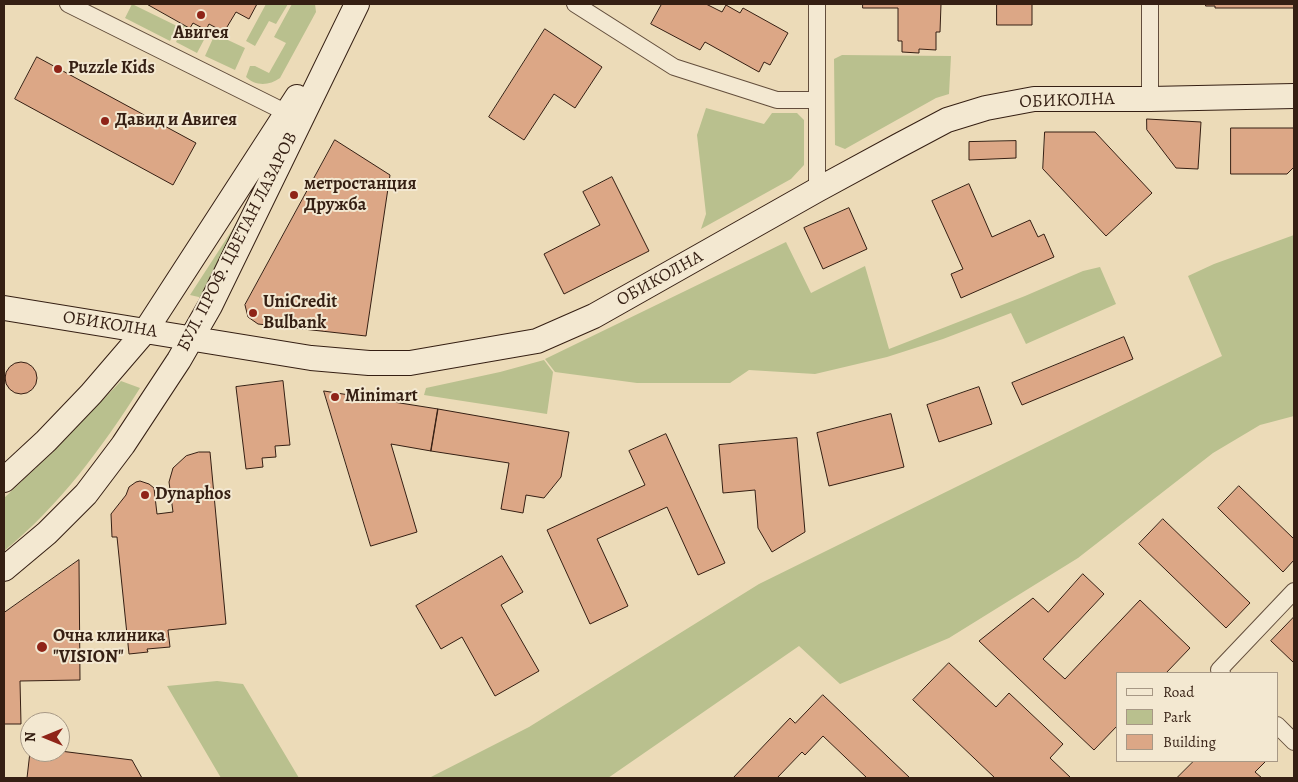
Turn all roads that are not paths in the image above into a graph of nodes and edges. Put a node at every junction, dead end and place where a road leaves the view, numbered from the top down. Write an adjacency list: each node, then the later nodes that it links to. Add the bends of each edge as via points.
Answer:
1 (68, 4): 9 (street)
2 (575, 4): 8 (street, via 674,67 777,100)
3 (818, 4): 8 (street)
4 (1150, 4): 7 (street)
5 (355, 8): 9 (street, БУЛ. ПРОФ. ЦВЕТАН ЛАЗАРОВ); 13 (street, БУЛ. ПРОФ. ЦВЕТАН ЛАЗАРОВ)
6 (1294, 96): 7 (street, ОБИКОЛНА)
7 (1150, 99): 10 (street, ОБИКОЛНА, via 1034,99 986,108 948,120)
8 (817, 100): 10 (street)
9 (287, 113): 12 (street, БУЛ. ПРОФ. ЦВЕТАН ЛАЗАРОВ)
10 (817, 190): 13 (street, ОБИКОЛНА, via 594,316 537,341 410,363 369,363 311,358)
11 (4, 308): 12 (street, ОБИКОЛНА)
12 (146, 330): 13 (street, ОБИКОЛНА); 14 (street, БУЛ. ПРОФ. ЦВЕТАН ЛАЗАРОВ, via 91,394)
13 (192, 338): 15 (street, БУЛ. ПРОФ. ЦВЕТАН ЛАЗАРОВ, via 123,445 86,494)
14 (4, 480)
15 (4, 569)
16 (1294, 591): 17 (street)
17 (1221, 671)
18 (1278, 727): 19 (street)
19 (1294, 742)

